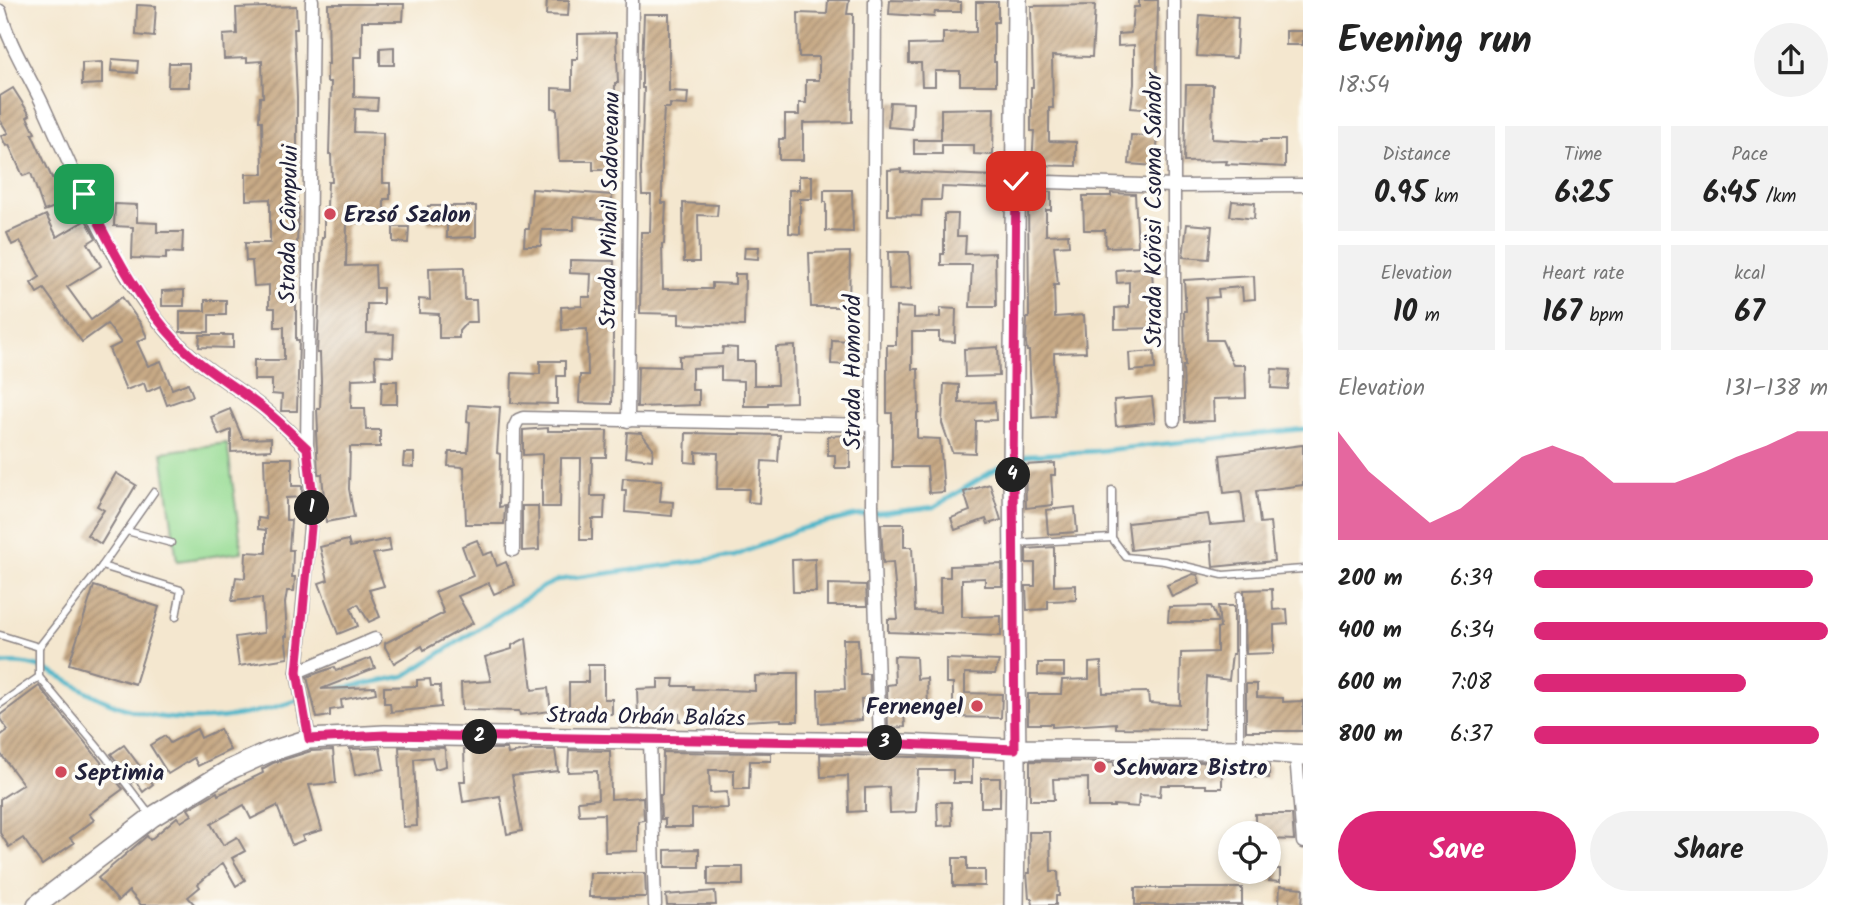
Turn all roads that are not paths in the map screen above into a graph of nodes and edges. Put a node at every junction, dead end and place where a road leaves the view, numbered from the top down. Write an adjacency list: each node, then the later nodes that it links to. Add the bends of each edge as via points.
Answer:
1 (312, 0): 13 (street, Strada Câmpului)
2 (632, 0): 11 (street, Strada Mihail Sadoveanu)
3 (874, 0): 12 (street, Strada Homoród)
4 (1017, 0): 7 (main road)
5 (1174, 0): 9 (street, Strada Kőrösi Csoma Sándor)
6 (0, 11): 13 (street, via 10,42 84,194 154,316 202,366 258,404)
7 (1016, 181): 9 (street); 19 (main road)
8 (1303, 185): 9 (street)
9 (1174, 186): 10 (street, Strada Kőrösi Csoma Sándor)
10 (1174, 420)
11 (628, 421): 12 (street); 20 (street, via 518,420 514,428)
12 (873, 425): 33 (street, Strada Homoród)
13 (307, 448): 28 (street, Strada Câmpului, via 312,517)
14 (1112, 490): 17 (lane)
15 (154, 492): 16 (lane)
16 (127, 531): 18 (lane); 21 (lane)
17 (1112, 538): 19 (lane); 22 (lane, via 1126,557 1223,575)
18 (171, 543)
19 (1014, 544): 34 (main road)
20 (513, 550)
21 (102, 566): 24 (lane, via 181,590); 27 (lane)
22 (1303, 569)
23 (1240, 595): 35 (lane)
24 (176, 617)
25 (0, 635): 27 (lane)
26 (375, 639): 28 (street)
27 (39, 647): 29 (lane)
28 (297, 672): 31 (street, Strada Câmpului)
29 (39, 676): 30 (lane); 37 (lane)
30 (0, 704)
31 (309, 739): 32 (main road, Strada Orbán Balázs, via 385,735); 37 (main road, Strada Orbán Balázs, via 229,770)
32 (650, 741): 33 (main road, Strada Orbán Balázs); 40 (street)
33 (880, 743): 34 (main road, Strada Orbán Balázs)
34 (1015, 749): 35 (main road, Strada Orbán Balázs); 41 (main road)
35 (1240, 750): 36 (main road, Strada Orbán Balázs)
36 (1299, 755): 38 (street)
37 (152, 817): 39 (main road, Strada Orbán Balázs)
38 (1303, 842)
39 (37, 905)
40 (655, 905)
41 (1014, 905)

